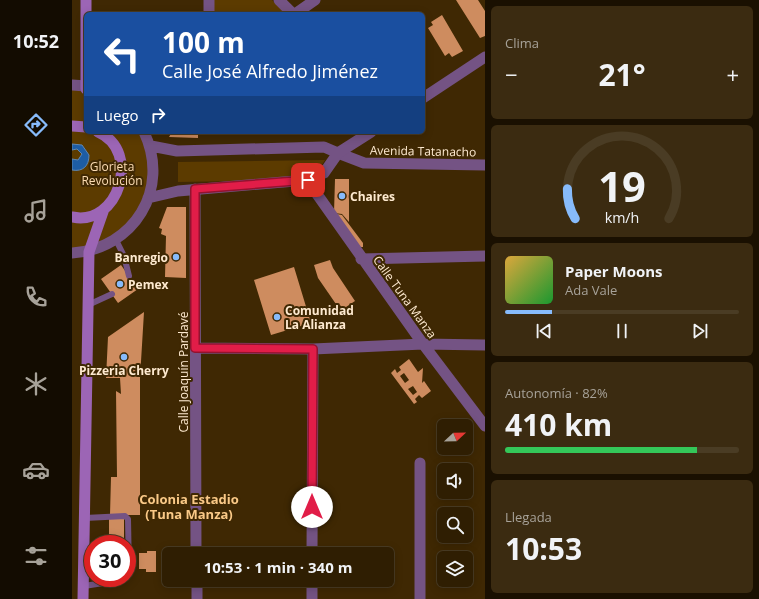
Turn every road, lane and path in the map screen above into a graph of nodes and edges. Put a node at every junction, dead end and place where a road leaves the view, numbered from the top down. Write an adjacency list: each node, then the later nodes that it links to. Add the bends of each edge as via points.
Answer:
1 (86, 0): 5 (main road)
2 (209, 0): 6 (street)
3 (279, 0): 7 (street)
4 (315, 0): 8 (street)
5 (86, 12)
6 (209, 12)
7 (292, 12)
8 (297, 12)
9 (485, 58): 12 (street)
10 (72, 85): 11 (street)
11 (84, 87)
12 (425, 97)
13 (72, 126): 14 (main road)
14 (84, 127)
15 (102, 134): 24 (main road, via 120,156 122,171 121,185 114,199)
16 (145, 134): 18 (street)
17 (368, 134): 19 (street)
18 (151, 146): 19 (street, Avenida Tatanacho, via 177,151 324,147); 23 (street, via 154,175)
19 (338, 153): 20 (street, Avenida Tatanacho, via 364,163); 21 (street, via 324,173)
20 (485, 165)
21 (308, 180): 22 (street); 30 (street, Calle Tuna Manza)
22 (195, 189): 23 (street); 36 (street, Calle Joaquín Pardavé)
23 (148, 198): 26 (street, via 134,224)
24 (104, 209): 25 (main road, via 90,216); 27 (main road)
25 (72, 218)
26 (116, 240): 27 (street); 31 (lane, via 124,256)
27 (89, 252): 28 (street); 33 (main road)
28 (72, 253)
29 (485, 256): 30 (street)
30 (361, 258): 34 (street, Calle Tuna Manza)
31 (129, 276)
32 (112, 294): 33 (lane)
33 (88, 305): 40 (main road)
34 (423, 344): 35 (street); 37 (street); 38 (street, Calle Tuna Manza)
35 (485, 345)
36 (195, 348): 37 (street); 43 (street, Calle Joaquín Pardavé)
37 (313, 349): 44 (street)
38 (485, 426)
39 (420, 463): 51 (street)
40 (85, 518): 41 (main road); 42 (lane, via 125,516 128,519)
41 (85, 535)
42 (128, 535)
43 (196, 547)
44 (312, 547)
45 (84, 586): 48 (main road)
46 (197, 587): 49 (street)
47 (312, 587): 50 (street)
48 (83, 599)
49 (197, 599)
50 (312, 599)
51 (420, 599)

